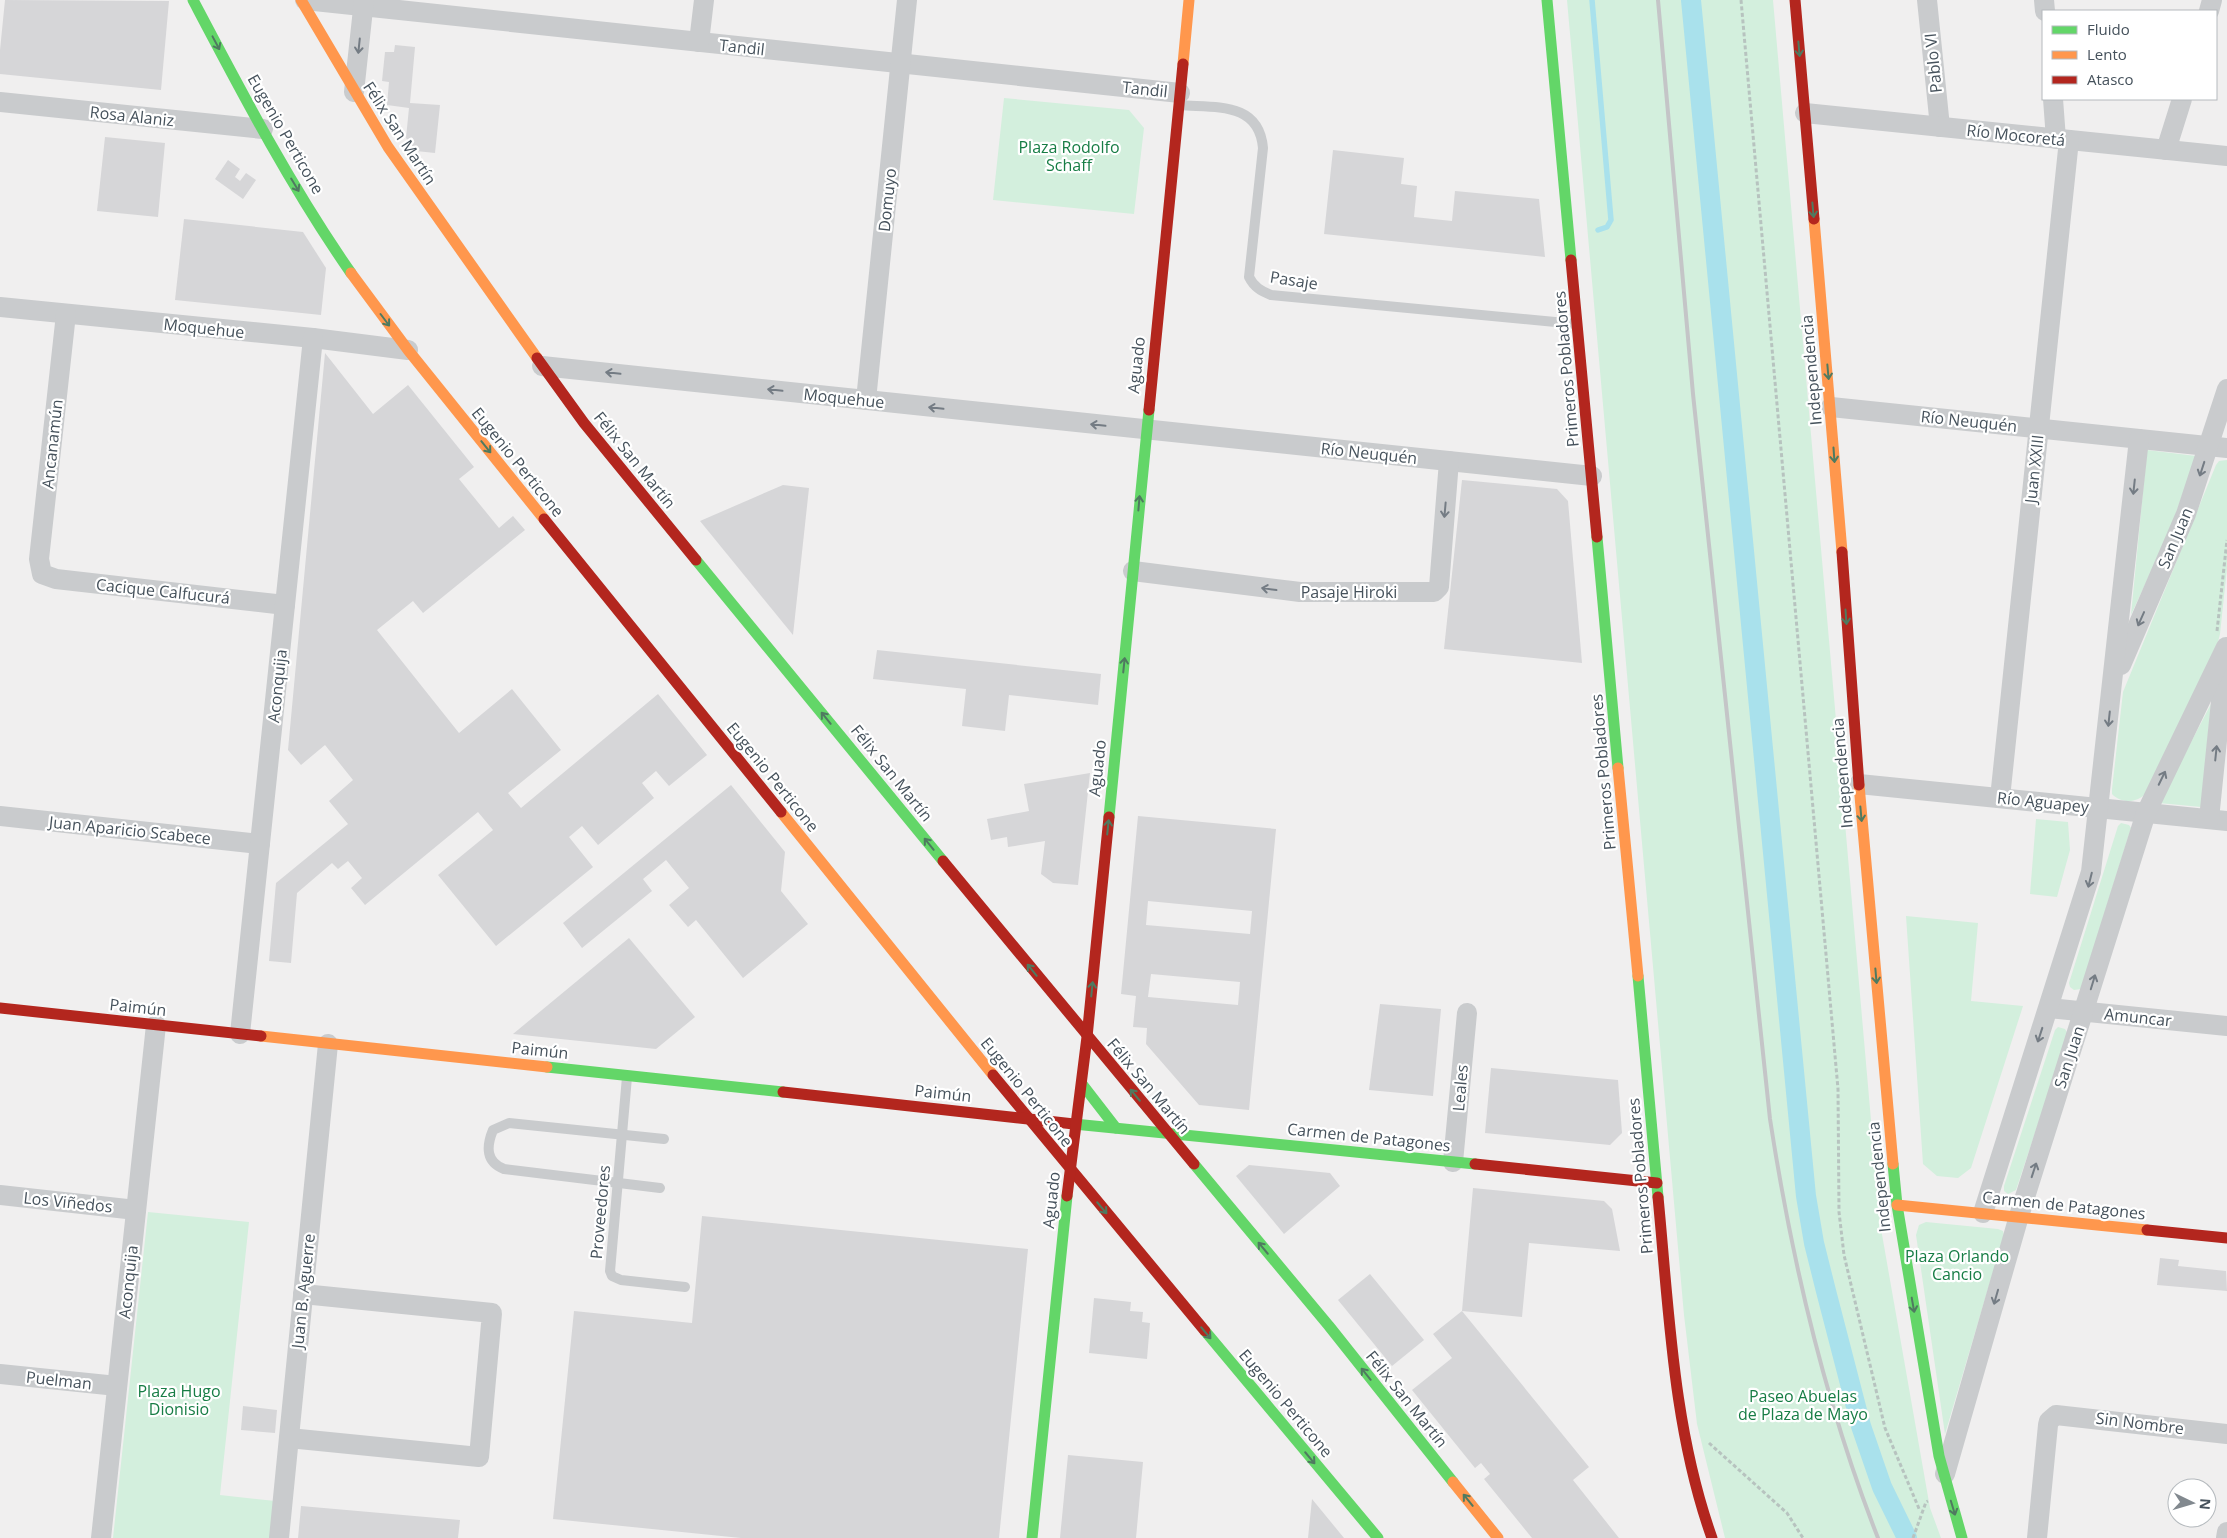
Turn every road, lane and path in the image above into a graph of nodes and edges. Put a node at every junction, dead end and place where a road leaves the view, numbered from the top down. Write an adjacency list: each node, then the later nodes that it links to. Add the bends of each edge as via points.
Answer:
1 (193, 0): 21 (main road, Eugenio Perticone, one-way to 21)
2 (301, 0): 14 (main road, Félix San Martín)
3 (305, 0): 11 (street, Tandil)
4 (704, 0): 12 (street)
5 (908, 0): 13 (street, Domuyo)
6 (1189, 0): 15 (main road, Aguado)
7 (1548, 0): 27 (main road, Primeros Pobladores)
8 (1742, 0): 99 (path, via 1838,1089 1840,1232 1885,1428 1921,1511)
9 (1795, 0): 19 (main road, Independencia, one-way to 19)
10 (1927, 0): 20 (street, Pablo VI)
11 (363, 3): 12 (street, Tandil); 14 (street, one-way to 14)
12 (699, 42): 13 (street, Tandil)
13 (901, 63): 15 (street, Tandil); 32 (street, Domuyo)
14 (354, 92): 30 (main road, Félix San Martín, via 408,178)
15 (1179, 99): 27 (lane, Pasaje, via 1238,111 1253,119 1258,127 1263,148 1249,277 1252,284 1264,292); 35 (main road, Aguado)
16 (2053, 100): 22 (street, Juan XXIII)
17 (2182, 100): 23 (street)
18 (0, 102): 21 (street, Rosa Alaniz)
19 (1805, 113): 20 (street, Río Mocoretá); 33 (main road, Independencia, one-way to 33)
20 (1940, 127): 22 (street, Río Mocoretá)
21 (263, 129): 29 (main road, Eugenio Perticone, one-way to 29, via 327,238)
22 (2062, 139): 23 (street, Río Mocoretá); 34 (street, Juan XXIII)
23 (2166, 150): 24 (street, Río Mocoretá)
24 (2227, 156)
25 (0, 307): 26 (street, Moquehue)
26 (66, 314): 28 (street, Moquehue); 42 (street, Ancanamún, via 39,559)
27 (1578, 324): 39 (main road, Primeros Pobladores)
28 (313, 338): 29 (street, Moquehue); 43 (street, Aconquija)
29 (408, 350): 64 (main road, Eugenio Perticone, one-way to 64)
30 (542, 366): 32 (street, Moquehue, one-way to 30); 60 (main road, Félix San Martín, one-way to 30, via 584,423)
31 (2227, 389): 37 (street, San Juan)
32 (866, 400): 35 (street, Moquehue, one-way to 32)
33 (1831, 407): 34 (street, Río Neuquén); 46 (main road, Independencia, one-way to 46)
34 (2039, 428): 36 (street, Río Neuquén); 47 (street, Juan XXIII)
35 (1146, 430): 38 (street, Río Neuquén); 41 (main road, Aguado, one-way to 35)
36 (2139, 439): 37 (street, Río Neuquén); 45 (street, San Juan, one-way to 45)
37 (2218, 447): 45 (street, San Juan, one-way to 45)
38 (1449, 461): 39 (street, Río Neuquén); 41 (street, Pasaje Hiroki, one-way to 41, via 1438,587 1434,592 1300,592)
39 (1592, 476): 73 (main road, Primeros Pobladores)
40 (2227, 540): 44 (path)
41 (1133, 571): 60 (main road, Aguado, one-way to 41)
42 (42, 574): 43 (street, Cacique Calfucurá, via 56,579)
43 (285, 605): 52 (street, Aconquija)
44 (2223, 642): 49 (street, San Juan, one-way to 44); 51 (street, one-way to 44)
45 (2113, 683): 48 (street, San Juan, one-way to 48)
46 (1859, 784): 47 (street, Río Aguapey); 76 (main road, Independencia, one-way to 76)
47 (2000, 798): 48 (street, Río Aguapey)
48 (2100, 808): 49 (street, Río Aguapey); 54 (street, San Juan, one-way to 54, via 2088,888)
49 (2146, 813): 51 (street, Río Aguapey); 55 (street, San Juan, one-way to 49)
50 (0, 816): 52 (street, Juan Aparicio Scabece)
51 (2218, 820)
52 (260, 844): 59 (street, Aconquija)
53 (0, 1008): 57 (main road, Paimún)
54 (2049, 1008): 55 (street, Amuncar); 78 (street, San Juan, one-way to 78)
55 (2084, 1011): 58 (street, Amuncar); 79 (street, San Juan, one-way to 55)
56 (1467, 1013): 70 (street, Leales)
57 (156, 1025): 59 (main road, Paimún); 77 (street, Aconquija)
58 (2227, 1026)
59 (240, 1034): 61 (main road, Paimún)
60 (1087, 1037): 63 (main road, Aguado); 67 (main road, Félix San Martín, one-way to 60)
61 (328, 1044): 62 (main road, Paimún); 82 (street, Juan B. Aguerre)
62 (628, 1076): 64 (main road, Paimún); 68 (lane, Proveedores)
63 (1082, 1084): 65 (main road, Aguado); 66 (main road)
64 (1029, 1119): 65 (main road, Paimún); 71 (main road, Eugenio Perticone)
65 (1077, 1124): 66 (main road, Carmen de Patagones); 71 (main road, Aguado)
66 (1116, 1128): 67 (main road, Carmen de Patagones)
67 (1166, 1133): 70 (main road, Carmen de Patagones); 95 (main road, Félix San Martín, one-way to 67, via 1329,1326)
68 (622, 1134): 69 (lane); 72 (lane, Proveedores); 72 (lane, via 510,1123 493,1130 488,1146 488,1157 495,1166 504,1169)
69 (664, 1139)
70 (1454, 1162): 73 (main road, Carmen de Patagones)
71 (1070, 1171): 93 (main road, Aguado); 94 (main road, Eugenio Perticone, one-way to 94)
72 (618, 1183): 74 (lane); 81 (lane, Proveedores, via 610,1266 612,1276 621,1280)
73 (1657, 1183): 89 (main road, Primeros Pobladores, via 1678,1396)
74 (660, 1188)
75 (0, 1195): 77 (street, Los Viñedos)
76 (1897, 1205): 78 (main road, Carmen de Patagones); 88 (main road, Independencia, one-way to 88)
77 (136, 1210): 84 (street, Aconquija)
78 (1983, 1213): 79 (main road, Carmen de Patagones)
79 (2019, 1216): 80 (main road, Carmen de Patagones); 88 (street, San Juan, one-way to 88)
80 (2227, 1238)
81 (685, 1287)
82 (303, 1294): 86 (street, Juan B. Aguerre); 86 (street, via 492,1312 479,1457)
83 (0, 1374): 84 (street, Puelman)
84 (117, 1386): 91 (street, Aconquija)
85 (2227, 1434): 101 (street, Sin Nombre, via 2056,1415 2049,1421 2047,1431)
86 (289, 1438): 92 (street, Juan B. Aguerre)
87 (1703, 1438): 98 (path, via 1787,1513)
88 (1944, 1478): 100 (main road, Independencia, one-way to 100)
89 (1703, 1515): 96 (main road); 97 (main road, Primeros Pobladores)
90 (2227, 1532): 102 (street)
91 (101, 1538)
92 (279, 1538)
93 (1032, 1538)
94 (1378, 1538)
95 (1498, 1538)
96 (1705, 1538)
97 (1712, 1538)
98 (1803, 1538)
99 (1913, 1538)
100 (1962, 1538)
101 (2037, 1538)
102 (2226, 1538)

